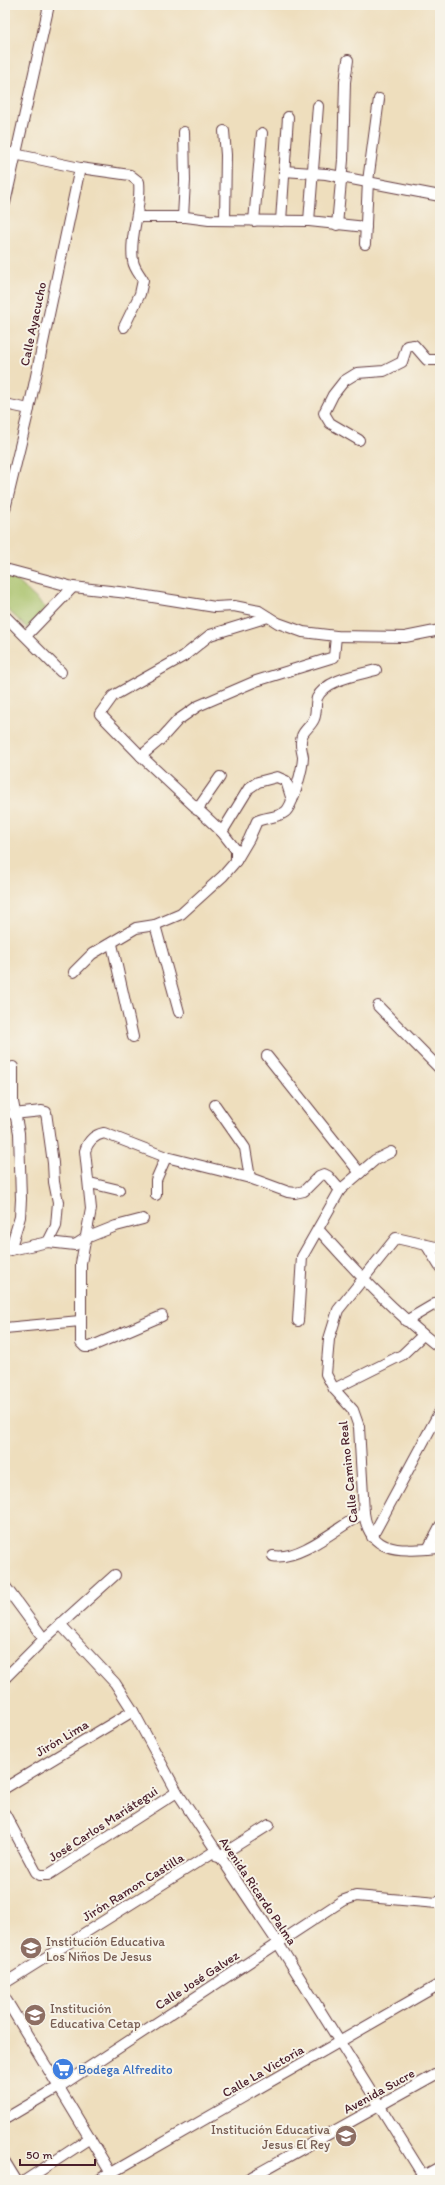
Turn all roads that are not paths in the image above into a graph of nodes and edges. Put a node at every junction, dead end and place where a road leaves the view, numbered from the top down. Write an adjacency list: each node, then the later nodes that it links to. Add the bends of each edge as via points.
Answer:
1 (50, 5): 10 (street)
2 (348, 60): 14 (street)
3 (379, 99): 15 (street)
4 (318, 106): 13 (street)
5 (288, 117): 12 (street)
6 (224, 131): 20 (street)
7 (184, 132): 19 (street)
8 (262, 133): 21 (street)
9 (5, 152): 10 (street)
10 (16, 155): 11 (street); 17 (street)
11 (80, 168): 18 (street, via 130,175 139,182); 30 (street, Calle Ayacucho)
12 (284, 171): 13 (street); 22 (street)
13 (313, 173): 14 (street); 23 (street)
14 (341, 177): 15 (street); 24 (street)
15 (368, 181): 16 (street); 25 (street)
16 (440, 196)
17 (5, 203)
18 (138, 217): 19 (street); 27 (street, via 133,238 133,263 143,280 140,294)
19 (183, 217): 20 (street)
20 (225, 220): 21 (street)
21 (254, 221): 22 (street)
22 (281, 221): 23 (street)
23 (309, 221): 24 (street)
24 (337, 225): 25 (street)
25 (366, 227): 26 (street)
26 (365, 244)
27 (124, 327)
28 (440, 360): 31 (street, via 427,360 414,345 407,346 402,362 384,371 357,373 344,381 324,413 330,423)
29 (5, 404): 30 (street)
30 (29, 409): 32 (street, Calle Ayacucho)
31 (359, 440)
32 (5, 509)
33 (5, 569): 34 (street)
34 (73, 587): 36 (street, via 215,607 234,606 259,611); 38 (street)
35 (5, 616): 38 (street)
36 (268, 617): 39 (street, via 303,632); 42 (street, via 210,635 184,656 113,696 100,714)
37 (440, 630): 39 (street, via 405,637)
38 (26, 636): 41 (street)
39 (336, 636): 42 (street, via 334,657 256,681 198,706 178,720)
40 (376, 670): 44 (street, via 330,685 321,691 315,717 302,735 300,744 303,758)
41 (61, 672)
42 (141, 756): 45 (street)
43 (220, 777): 45 (street)
44 (292, 800): 46 (street, via 286,781 277,777 258,782 249,788); 47 (street, via 287,811 276,817 265,817 257,821)
45 (197, 810): 46 (street)
46 (222, 832): 47 (street, via 236,850)
47 (236, 861): 48 (street, via 181,914)
48 (155, 926): 49 (street, via 136,928); 52 (street)
49 (112, 944): 50 (street, via 92,954); 53 (street)
50 (74, 972)
51 (378, 1006): 56 (street)
52 (179, 1012)
53 (133, 1037)
54 (267, 1056): 61 (street)
55 (13, 1067): 58 (street)
56 (440, 1069)
57 (215, 1105): 62 (street, via 245,1148)
58 (13, 1114): 70 (street, via 46,1112 58,1202 56,1226); 73 (street, via 19,1133 21,1199 20,1217)
59 (391, 1152): 61 (street)
60 (166, 1157): 62 (street); 63 (street, via 104,1133 100,1134 91,1139 85,1151); 66 (street, via 156,1180)
61 (360, 1173): 65 (street)
62 (250, 1178): 65 (street, via 295,1193 304,1191 324,1174)
63 (90, 1183): 64 (street); 69 (street, via 91,1209)
64 (119, 1190)
65 (340, 1190): 68 (street)
66 (156, 1195)
67 (143, 1219): 69 (street)
68 (318, 1229): 75 (street); 79 (street, via 300,1261)
69 (86, 1238): 70 (street, via 75,1245); 78 (street, via 81,1263)
70 (48, 1242): 73 (street)
71 (427, 1246): 72 (street); 74 (street); 75 (street, Calle Camino Real, via 396,1238)
72 (440, 1248)
73 (8, 1250)
74 (440, 1267)
75 (362, 1279): 80 (street); 84 (street, Calle Camino Real, via 338,1310 329,1339 326,1374)
76 (440, 1301): 80 (street)
77 (162, 1316): 78 (street, via 90,1347 85,1347 81,1343)
78 (80, 1321): 81 (street)
79 (298, 1321)
80 (406, 1321): 82 (street)
81 (5, 1328)
82 (423, 1335): 83 (street); 84 (street, via 402,1355)
83 (440, 1348)
84 (334, 1389): 86 (street, Calle Camino Real, via 353,1410 359,1427)
85 (440, 1411): 88 (street)
86 (364, 1513): 88 (street, Calle Camino Real); 91 (street, via 305,1549 279,1557)
87 (440, 1526): 90 (street)
88 (372, 1537): 90 (street, Calle Camino Real, via 379,1544 393,1549)
89 (440, 1548): 90 (street, Calle Camino Real)
90 (428, 1549)
91 (273, 1556)
92 (115, 1575): 94 (street)
93 (5, 1586): 95 (street)
94 (60, 1624): 95 (street); 97 (street, Avenida Ricardo Palma, via 115,1683)
95 (44, 1639): 96 (street)
96 (5, 1678)
97 (133, 1711): 98 (street, Jirón Lima); 99 (street, Avenida Ricardo Palma)
98 (5, 1788)
99 (177, 1792): 100 (street, José Carlos Mariátegui, via 48,1875 36,1872); 102 (street, Avenida Ricardo Palma)
100 (5, 1814)
101 (269, 1826): 102 (street, Jirón Ramon Castilla)
102 (216, 1854): 104 (street, Avenida Ricardo Palma); 105 (street, Jirón Ramon Castilla)
103 (439, 1904): 104 (street, Calle José Galvez, via 356,1896 342,1901)
104 (278, 1942): 108 (street, Avenida Ricardo Palma); 110 (street, Calle José Galvez)
105 (5, 1983)
106 (440, 1984): 108 (street, Calle La Victoria)
107 (5, 1998): 110 (street)
108 (340, 2042): 111 (street, Avenida Ricardo Palma); 116 (street, Calle La Victoria)
109 (440, 2072): 111 (street, Avenida Sucre)
110 (59, 2087): 112 (street, Calle José Galvez); 113 (street)
111 (379, 2105): 117 (street, Avenida Ricardo Palma); 121 (street, Avenida Sucre)
112 (5, 2119)
113 (90, 2138): 116 (street); 119 (street)
114 (5, 2162): 118 (street)
115 (440, 2168): 117 (main road)
116 (113, 2177): 120 (street, Calle La Victoria)
117 (423, 2179)
118 (16, 2180)
119 (26, 2180)
120 (100, 2180)
121 (246, 2180)

